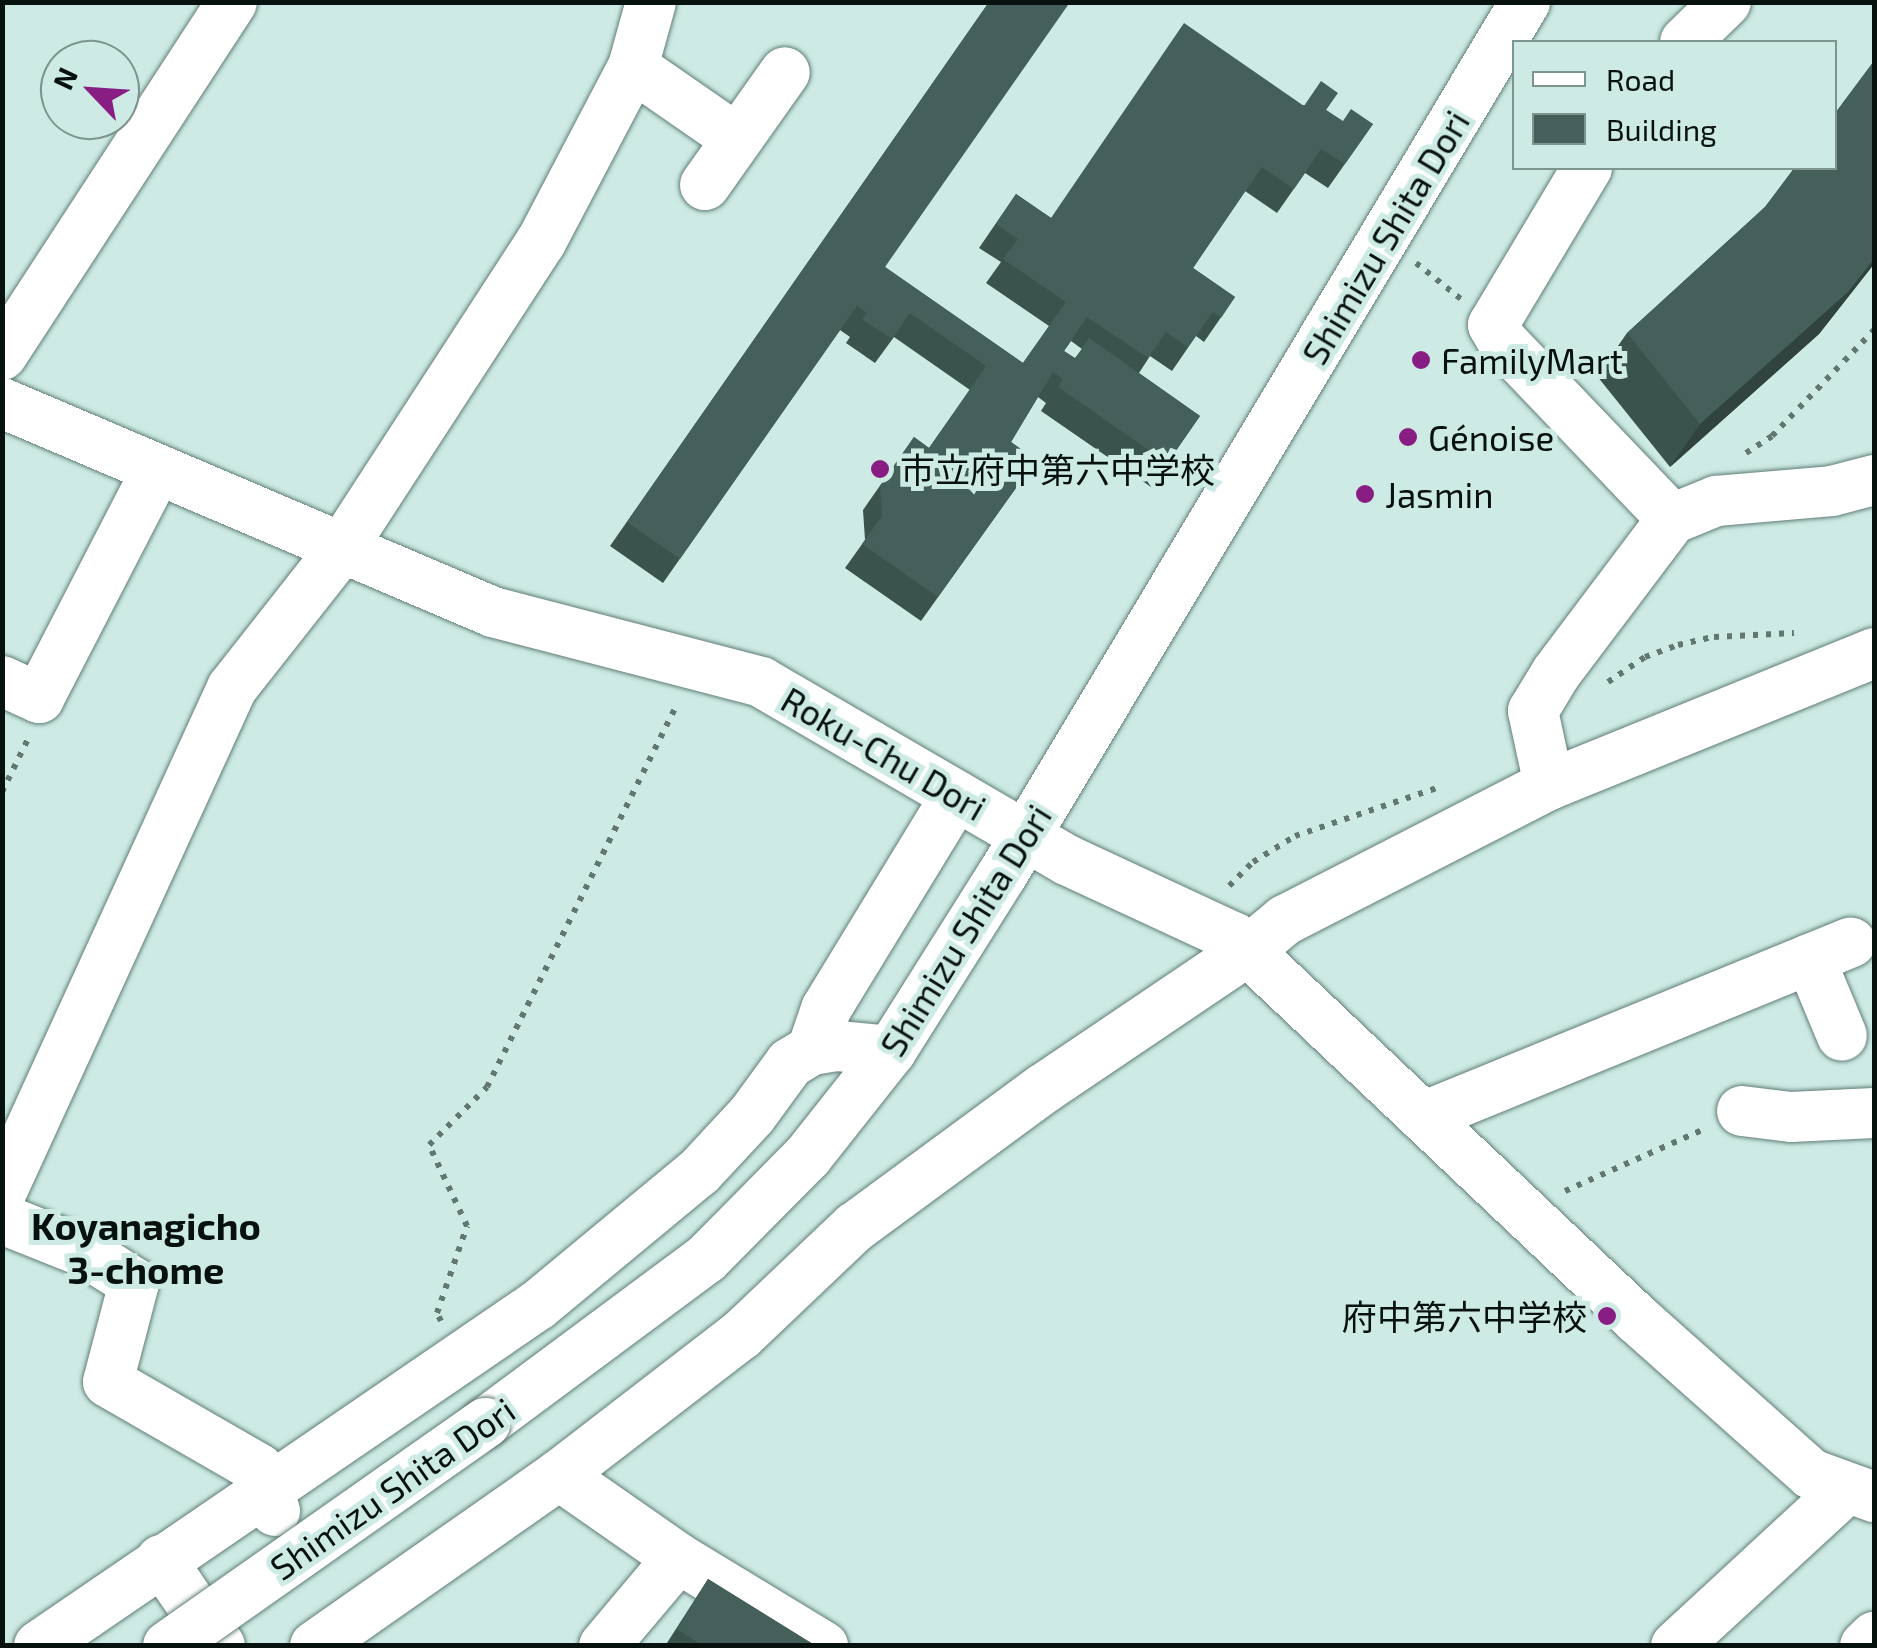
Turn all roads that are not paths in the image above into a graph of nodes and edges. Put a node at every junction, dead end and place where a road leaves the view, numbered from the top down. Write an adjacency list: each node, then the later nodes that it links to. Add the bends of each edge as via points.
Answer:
1 (232, 2): 11 (street)
2 (651, 2): 6 (street)
3 (1526, 2): 21 (street, Shimizu Shita Dori)
4 (1726, 2): 5 (street)
5 (1688, 40)
6 (633, 68): 8 (street); 16 (street, via 541,242)
7 (785, 72): 8 (street)
8 (738, 138): 10 (street)
9 (1585, 170): 15 (street, via 1493,325)
10 (705, 186)
11 (2, 354)
12 (2, 403): 13 (street, Roku-Chu Dori)
13 (156, 471): 16 (street, Roku-Chu Dori); 18 (street)
14 (1874, 480): 15 (street, via 1832,491 1716,502)
15 (1672, 518): 19 (street, via 1533,711)
16 (342, 548): 20 (street, Roku-Chu Dori, via 493,612 761,682); 29 (street, via 232,688)
17 (1874, 653): 19 (street)
18 (21, 690)
19 (1550, 786): 22 (street, via 1285,920)
20 (956, 796): 21 (street, Roku-Chu Dori); 24 (street, via 826,1009)
21 (1026, 836): 22 (street, Roku-Chu Dori); 25 (street, Shimizu Shita Dori)
22 (1250, 950): 28 (street, Roku-Chu Dori); 31 (street, via 1042,1088 855,1227 741,1335)
23 (1842, 1036): 28 (street, via 1831,951)
24 (812, 1050): 25 (street); 33 (street, via 790,1063 739,1129 648,1218)
25 (891, 1051): 38 (street, Shimizu Shita Dori, bridge, via 808,1156 706,1259)
26 (1742, 1111): 27 (street, via 1791,1117)
27 (1874, 1112)
28 (1423, 1117): 32 (street, Roku-Chu Dori, via 1811,1474)
29 (2, 1191)
30 (2, 1219): 33 (street, via 85,1252 134,1283 108,1382 259,1469)
31 (559, 1475): 34 (street); 40 (street)
32 (1866, 1494): 43 (street)
33 (269, 1500): 35 (street)
34 (678, 1558): 41 (street); 42 (street)
35 (161, 1560): 37 (street); 39 (street)
36 (1874, 1637): 44 (street)
37 (39, 1646)
38 (168, 1646)
39 (220, 1646)
40 (315, 1646)
41 (604, 1646)
42 (823, 1646)
43 (1676, 1646)
44 (1865, 1646)

